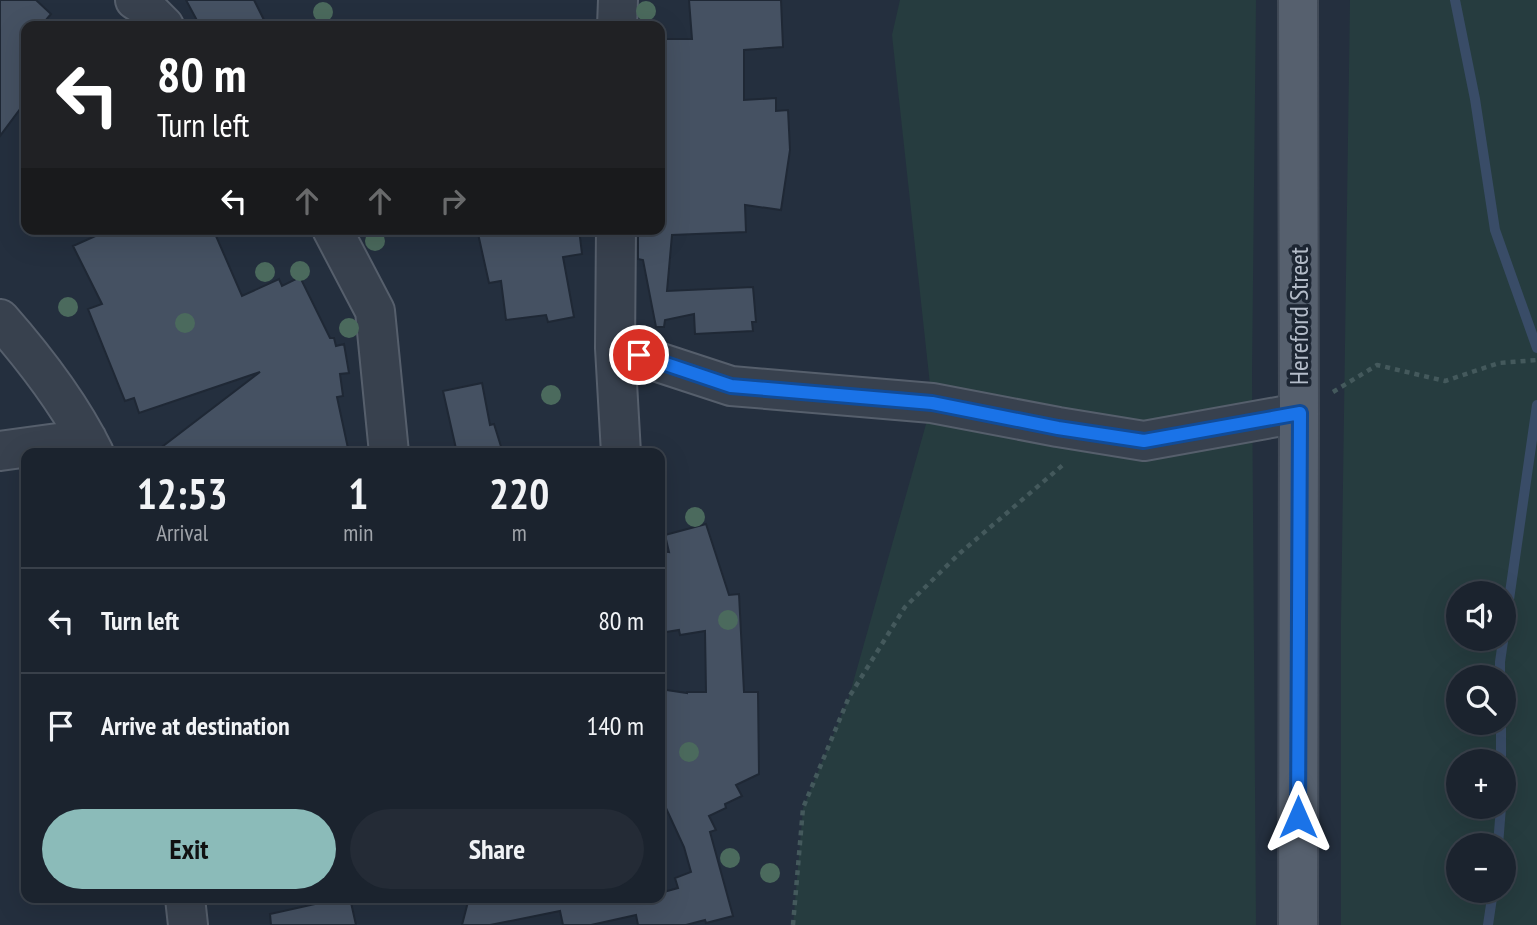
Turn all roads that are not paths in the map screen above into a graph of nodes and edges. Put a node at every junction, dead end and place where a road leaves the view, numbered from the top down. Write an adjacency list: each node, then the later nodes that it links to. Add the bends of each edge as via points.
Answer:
1 (618, 0): 3 (street)
2 (1298, 0): 8 (main road, Hereford Street)
3 (617, 21)
4 (335, 235): 11 (street, via 375,311)
5 (616, 235): 7 (street)
6 (0, 319): 9 (street, via 57,390)
7 (615, 348): 8 (street, via 731,386 932,403 1144,441); 12 (street)
8 (1300, 413): 17 (main road, Hereford Street)
9 (91, 446): 10 (street)
10 (55, 448)
11 (388, 448)
12 (621, 448)
13 (21, 450): 14 (street)
14 (0, 451)
15 (186, 903): 16 (street)
16 (188, 925)
17 (1298, 925)

